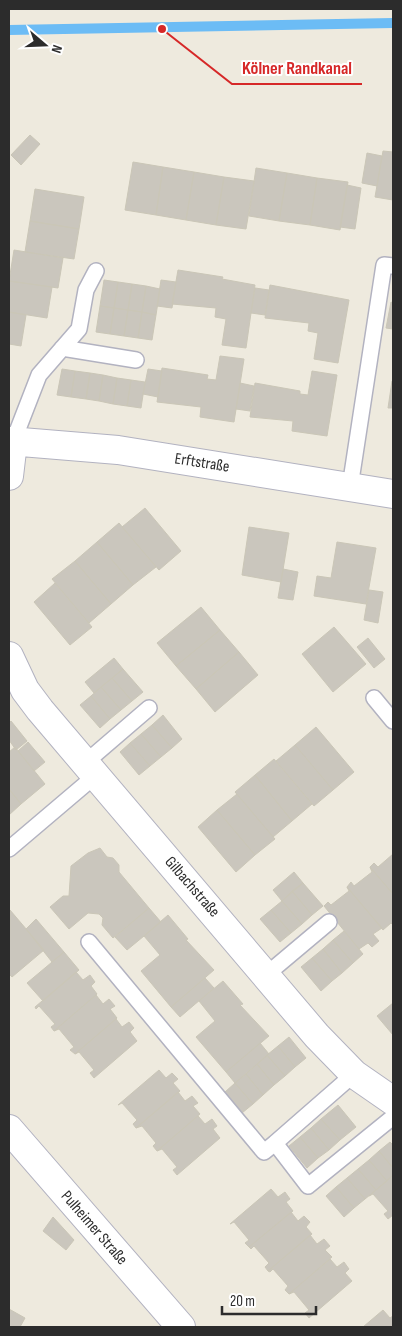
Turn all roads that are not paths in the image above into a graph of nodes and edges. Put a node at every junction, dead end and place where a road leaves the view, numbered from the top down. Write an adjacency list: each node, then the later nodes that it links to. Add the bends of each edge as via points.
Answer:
1 (393, 266): 7 (lane, via 384,265)
2 (96, 271): 3 (lane, via 86,290 79,329)
3 (62, 348): 4 (lane); 5 (lane, via 39,375)
4 (136, 360)
5 (11, 442): 6 (street); 7 (street, Erftstraße, via 118,450)
6 (9, 476)
7 (350, 487): 8 (street, Erftstraße)
8 (393, 494)
9 (9, 656): 13 (street, Gilbachstraße, via 25,690)
10 (374, 698): 12 (lane)
11 (150, 708): 13 (lane)
12 (393, 721)
13 (90, 769): 14 (lane); 17 (street, Gilbachstraße)
14 (9, 850)
15 (329, 922): 17 (lane)
16 (89, 942): 22 (lane, via 264,1152)
17 (266, 975): 18 (street, Gilbachstraße)
18 (354, 1074): 19 (street, Gilbachstraße); 22 (lane)
19 (393, 1101)
20 (393, 1117): 22 (lane, via 308,1186)
21 (9, 1129): 23 (street, Pulheimer Straße)
22 (275, 1143)
23 (181, 1327)

